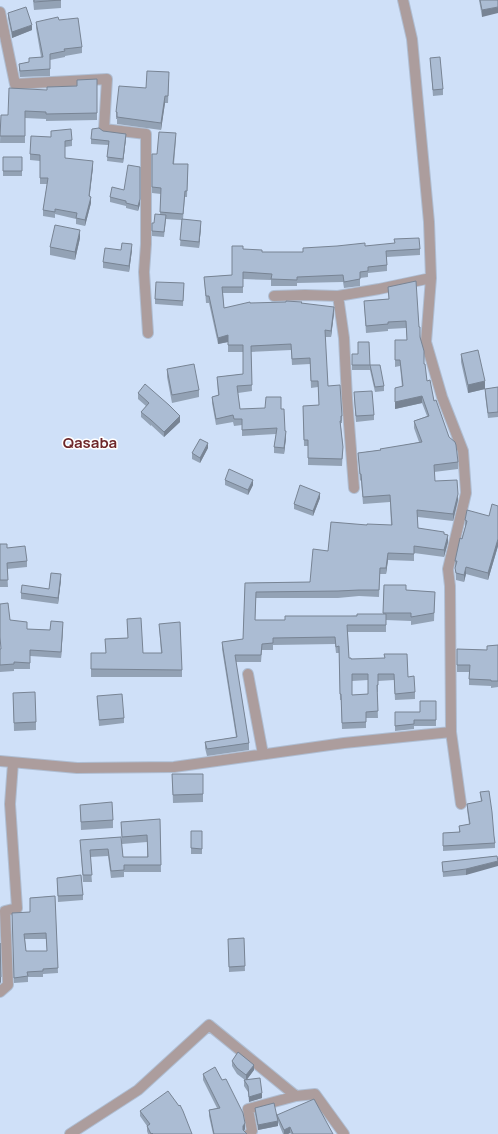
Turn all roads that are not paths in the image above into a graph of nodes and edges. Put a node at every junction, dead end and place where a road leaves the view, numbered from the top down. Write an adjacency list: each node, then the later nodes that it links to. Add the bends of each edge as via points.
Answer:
1 (403, 0): 3 (street, via 412,39)
2 (0, 12): 6 (street, via 15,84 108,79 104,129 146,134 144,272)
3 (431, 278): 5 (street); 9 (street, via 426,342 442,397 463,451 466,492 448,568)
4 (274, 296): 5 (street)
5 (338, 296): 7 (street, via 344,338)
6 (148, 332)
7 (354, 488)
8 (248, 674): 10 (street)
9 (451, 732): 10 (street); 13 (street)
10 (263, 754): 12 (street, via 174,767 77,768)
11 (0, 761): 12 (street)
12 (13, 763): 14 (street, via 10,804 17,908 5,911 8,985)
13 (461, 804)
14 (0, 992)
15 (296, 1096): 16 (street, via 209,1025 138,1090); 17 (street, via 248,1109 252,1131); 18 (street, via 315,1094)
16 (70, 1134)
17 (249, 1134)
18 (344, 1134)

